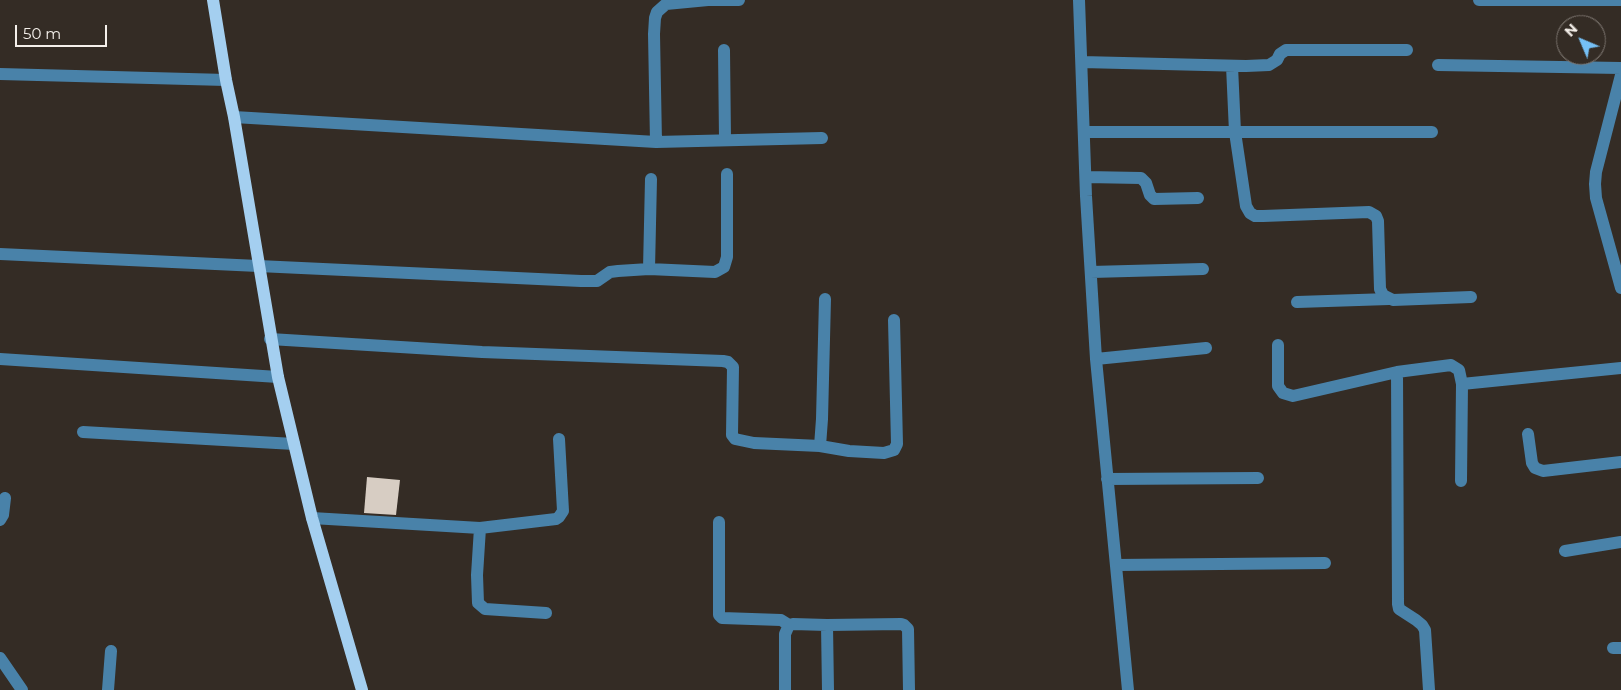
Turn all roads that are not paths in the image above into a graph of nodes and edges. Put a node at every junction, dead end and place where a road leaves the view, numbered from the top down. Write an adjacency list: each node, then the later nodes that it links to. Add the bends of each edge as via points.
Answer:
1 (213, 0): 15 (main road)
2 (708, 0): 3 (street); 22 (street, via 666,4 655,18)
3 (739, 0)
4 (1079, 0): 9 (street)
5 (1479, 0): 6 (street)
6 (1621, 0)
7 (724, 50): 21 (street)
8 (1407, 50): 11 (street, via 1286,50 1269,65)
9 (1082, 62): 11 (street); 17 (street)
10 (1438, 65): 12 (street)
11 (1232, 66): 18 (street)
12 (1621, 68)
13 (0, 74): 15 (street)
14 (1621, 75): 32 (street, via 1595,184 1596,198)
15 (226, 80): 16 (main road)
16 (234, 118): 22 (street); 28 (main road)
17 (1085, 132): 18 (street); 24 (street)
18 (1236, 132): 19 (street); 34 (street, via 1246,206 1250,214 1359,211 1376,216 1380,288)
19 (1432, 132)
20 (822, 138): 21 (street)
21 (725, 139): 22 (street)
22 (656, 142)
23 (726, 174): 29 (street, via 727,257 724,267 715,272)
24 (1086, 177): 26 (street, via 1141,178 1154,199); 31 (street)
25 (651, 178): 29 (street)
26 (1198, 198)
27 (0, 254): 28 (street)
28 (260, 265): 29 (street, via 591,281 601,280 614,271); 38 (main road)
29 (649, 269)
30 (1203, 269): 31 (street)
31 (1091, 272): 42 (street)
32 (1620, 280)
33 (1471, 297): 34 (street)
34 (1389, 298): 36 (street)
35 (825, 299): 51 (street)
36 (1297, 302)
37 (894, 320): 51 (street, via 896,448 891,452 866,452)
38 (270, 339): 45 (main road); 51 (street, via 482,352 723,361 733,368 732,435 735,439)
39 (1278, 345): 44 (street, via 1278,386 1287,395 1298,396)
40 (1206, 348): 42 (street)
41 (0, 359): 45 (street)
42 (1096, 359): 54 (street)
43 (1621, 368): 46 (street)
44 (1397, 372): 46 (street, via 1450,365 1458,370); 77 (street, via 1398,604 1399,609 1425,630)
45 (278, 377): 50 (main road)
46 (1462, 384): 55 (street)
47 (83, 432): 50 (street)
48 (1528, 434): 52 (street, via 1532,463 1538,470)
49 (559, 439): 60 (street, via 563,511 559,518)
50 (294, 444): 57 (main road)
51 (820, 446)
52 (1621, 462)
53 (1258, 478): 54 (street)
54 (1107, 479): 64 (street)
55 (1461, 480)
56 (5, 498): 58 (street)
57 (312, 518): 60 (street); 72 (main road)
58 (0, 520)
59 (719, 522): 66 (street, via 719,615 722,618 781,620)
60 (480, 528): 65 (street, via 478,602 486,609)
61 (1621, 542): 62 (street)
62 (1565, 551)
63 (1325, 563): 64 (street)
64 (1116, 565): 76 (street)
65 (546, 613)
66 (789, 625): 67 (street); 73 (street, via 785,634)
67 (827, 626): 74 (street); 75 (street, via 901,624 907,627)
68 (112, 651): 71 (street)
69 (0, 658): 70 (street)
70 (22, 690)
71 (108, 690)
72 (362, 690)
73 (785, 690)
74 (828, 690)
75 (909, 690)
76 (1128, 690)
77 (1429, 690)

